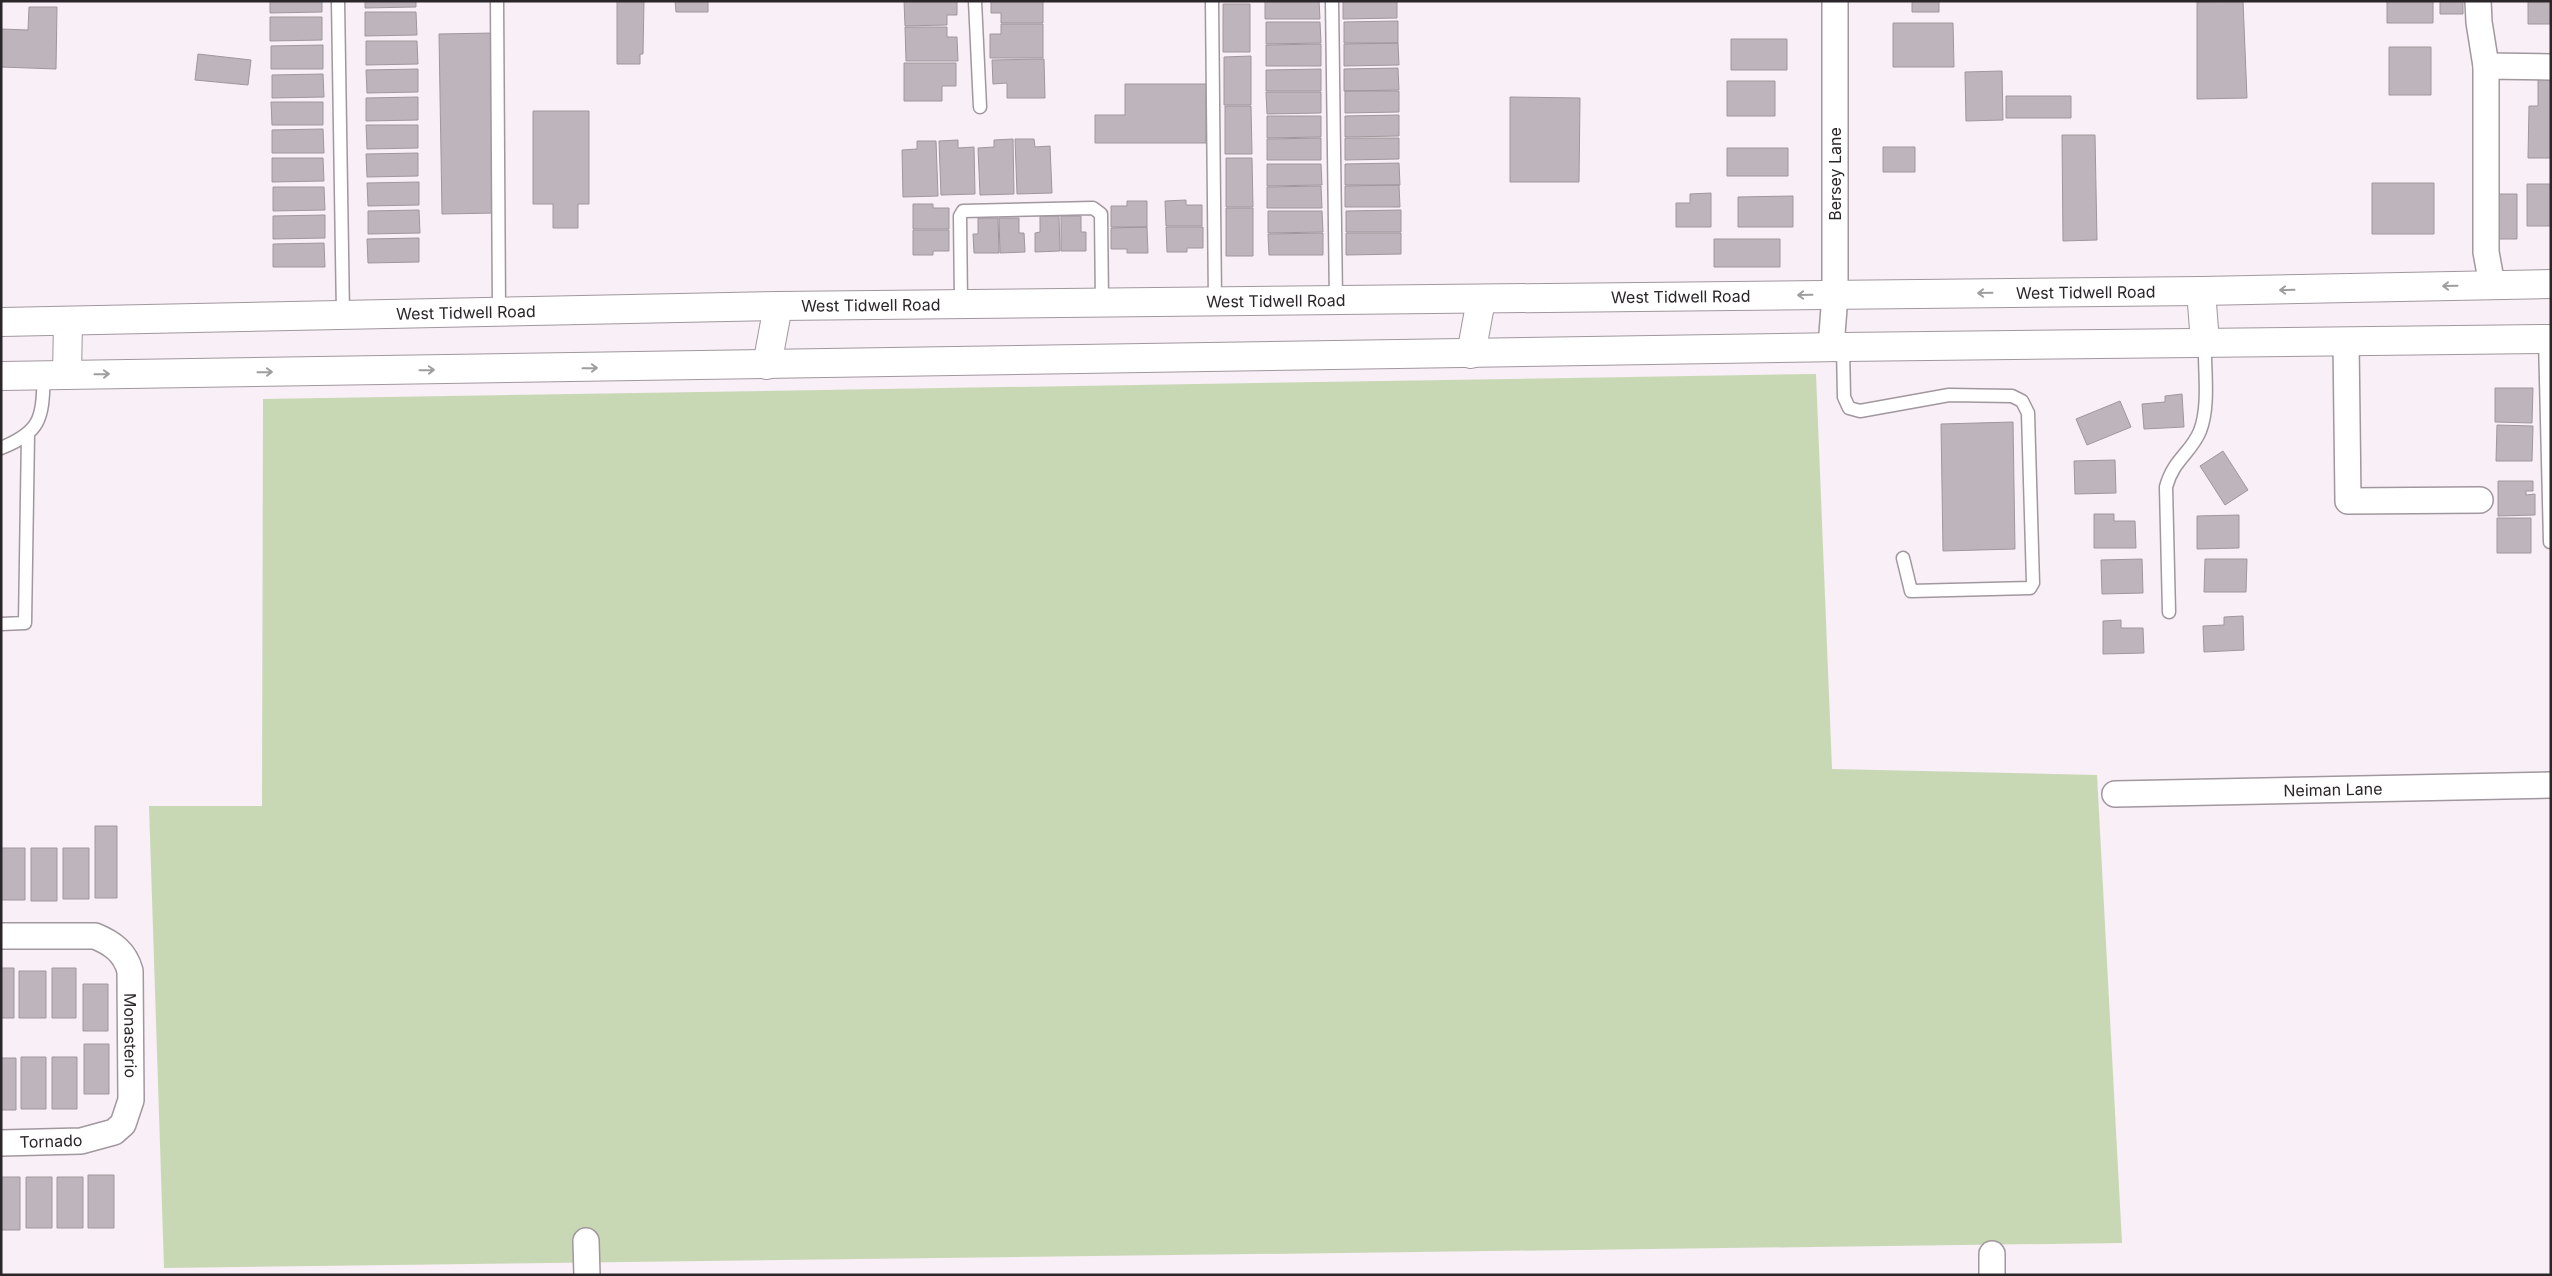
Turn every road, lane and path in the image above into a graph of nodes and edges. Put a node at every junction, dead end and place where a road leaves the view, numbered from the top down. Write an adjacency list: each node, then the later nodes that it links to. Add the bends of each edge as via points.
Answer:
1 (338, 1): 22 (lane)
2 (497, 1): 21 (lane)
3 (975, 1): 10 (lane)
4 (1212, 1): 17 (lane)
5 (1332, 1): 16 (lane)
6 (1835, 1): 14 (street, Bersey Lane)
7 (2478, 1): 8 (street)
8 (2486, 66): 9 (street); 12 (street, via 2486,252)
9 (2551, 67)
10 (980, 108)
11 (2551, 284): 12 (main road, West Tidwell Road)
12 (2492, 286): 13 (main road, West Tidwell Road, one-way to 13)
13 (2201, 291): 14 (main road, West Tidwell Road, one-way to 14); 27 (main road)
14 (1835, 295): 15 (main road, West Tidwell Road, one-way to 15); 28 (street, Bersey Lane)
15 (1481, 300): 16 (main road, West Tidwell Road); 29 (main road)
16 (1336, 301): 17 (main road, West Tidwell Road)
17 (1215, 302): 18 (main road, West Tidwell Road)
18 (1102, 303): 19 (main road, West Tidwell Road); 19 (lane, via 1101,214 1093,208 963,211 960,216)
19 (961, 304): 20 (main road, West Tidwell Road)
20 (778, 306): 21 (main road, West Tidwell Road); 30 (main road)
21 (499, 312): 22 (main road, West Tidwell Road)
22 (343, 315): 23 (main road, West Tidwell Road)
23 (68, 321): 24 (main road, West Tidwell Road); 31 (main road)
24 (1, 322)
25 (2548, 339): 26 (main road); 36 (lane)
26 (2346, 341): 27 (main road); 35 (street, via 2348,501)
27 (2204, 342): 28 (main road); 38 (lane, via 2204,412 2200,431 2170,473 2166,487)
28 (1837, 347): 29 (main road); 37 (lane, via 1844,397 1849,408 1860,411 1949,395 2012,396 2022,401 2028,413 2033,583 2030,588 1911,591)
29 (1471, 354): 30 (main road)
30 (767, 365): 31 (main road, one-way to 30)
31 (56, 375): 32 (main road); 33 (lane, via 41,415)
32 (1, 376)
33 (28, 434): 34 (lane); 39 (lane, via 25,623)
34 (1, 448)
35 (2480, 500)
36 (2550, 542)
37 (1903, 558)
38 (2169, 612)
39 (1, 624)
40 (2551, 785): 41 (street, Neiman Lane)
41 (2115, 794)
42 (1, 936): 43 (street, Monasterio, via 95,936 120,951 130,971 131,1100 123,1124 114,1132)
43 (100, 1137): 44 (street, Tornado, via 81,1141)
44 (1, 1143)
45 (586, 1241): 46 (street)
46 (586, 1275)

